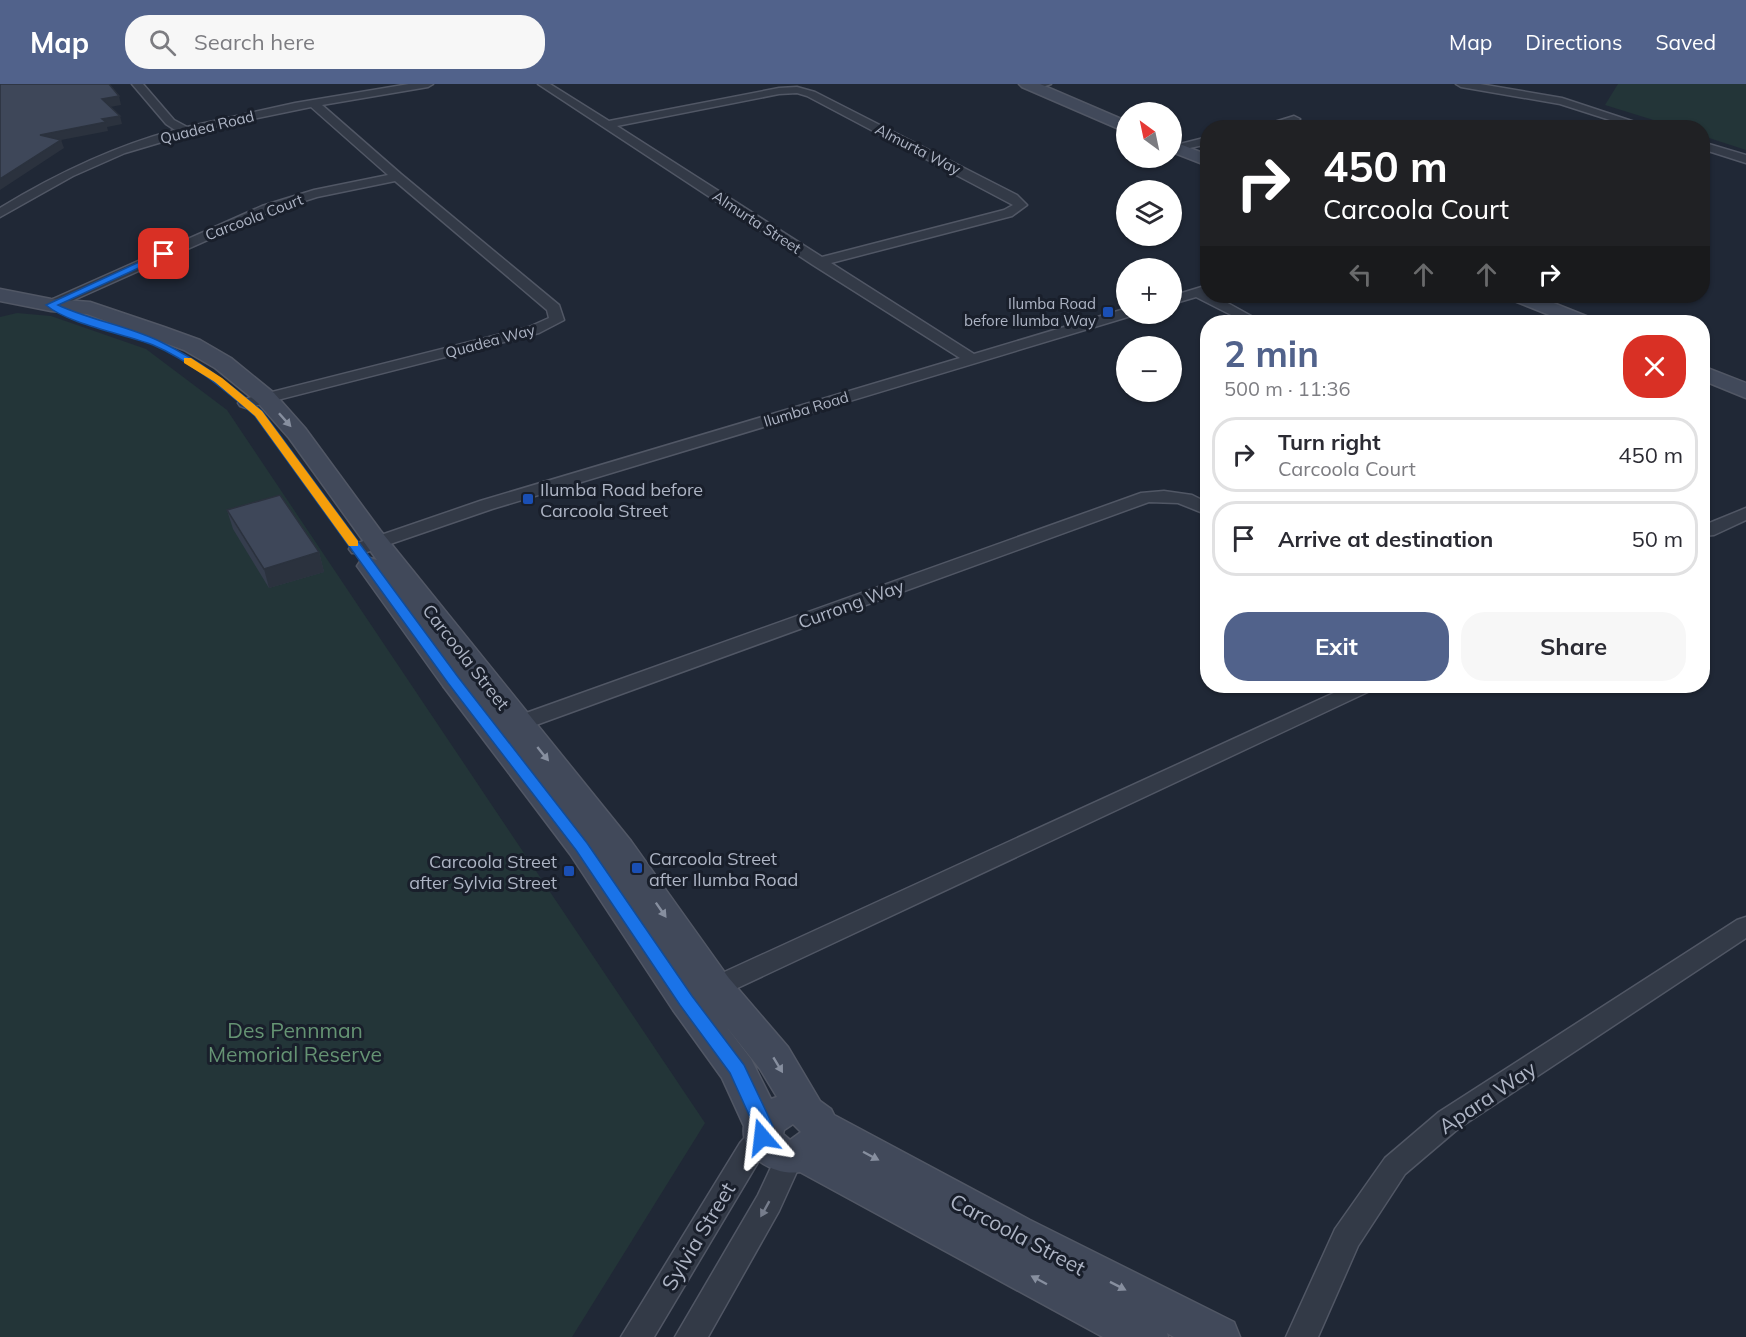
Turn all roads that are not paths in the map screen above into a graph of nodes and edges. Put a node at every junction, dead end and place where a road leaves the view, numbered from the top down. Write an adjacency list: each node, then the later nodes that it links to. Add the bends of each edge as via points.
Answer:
1 (137, 84): 14 (street, via 170,122)
2 (428, 84): 6 (street, Quadea Road)
3 (543, 84): 13 (street, Almurta Street)
4 (1461, 84): 11 (street, via 1562,101)
5 (1039, 85): 8 (street); 12 (street)
6 (385, 87): 7 (street, Quadea Road)
7 (315, 104): 14 (street, Quadea Road); 23 (street, Quadea Way)
8 (1116, 116)
9 (1294, 119): 10 (street)
10 (1290, 120)
11 (1623, 120)
12 (1116, 122)
13 (606, 125): 25 (street, Almurta Street); 25 (street, Almurta Way, via 797,90 1021,205 1008,213)
14 (186, 131): 24 (street, Quadea Road, via 81,167)
15 (1200, 142): 16 (street)
16 (1182, 144)
17 (1182, 147): 20 (street)
18 (1182, 148): 21 (street)
19 (1710, 148): 22 (street)
20 (1200, 152)
21 (1200, 157)
22 (1746, 159)
23 (397, 177): 32 (street, Carcoola Court, via 314,194 266,209); 42 (street, Quadea Way, via 554,308 557,320 534,330)
24 (0, 213)
25 (818, 262): 37 (street, Almurta Street)
26 (1200, 292): 27 (street)
27 (1182, 297)
28 (3, 298): 32 (street, Carcoola Street)
29 (1223, 303): 33 (street)
30 (1536, 303): 34 (street)
31 (1555, 303): 35 (street)
32 (51, 305): 42 (street, Carcoola Street, via 159,344)
33 (1243, 315)
34 (1566, 315)
35 (1584, 315)
36 (1116, 316): 37 (street, Ilumba Road)
37 (972, 359): 46 (street, Ilumba Road)
38 (1710, 367): 40 (street)
39 (1710, 375): 41 (street)
40 (1746, 383)
41 (1746, 391)
42 (256, 401): 46 (street, Carcoola Street, via 271,428)
43 (1200, 505): 48 (street, Currong Way, via 1172,495 1147,497)
44 (1746, 513): 45 (street)
45 (1710, 530)
46 (364, 542): 48 (street, Carcoola Street)
47 (1350, 693): 50 (street)
48 (506, 728): 50 (street, Carcoola Street, via 595,841)
49 (1746, 926): 57 (street, Apara Way, via 1449,1120 1395,1166 1346,1238)
50 (701, 994): 51 (street, Carcoola Street, via 737,1070); 51 (street, Carcoola Street, one-way to 51, via 774,1058)
51 (791, 1135): 52 (street, Carcoola Street); 53 (street, Sylvia Street, via 750,1151); 54 (street, one-way to 54, via 769,1202)
52 (1007, 1246): 55 (street, Carcoola Street, one-way to 52); 56 (street, Carcoola Street, one-way to 56)
53 (637, 1337)
54 (691, 1337)
55 (1146, 1337)
56 (1218, 1337)
57 (1302, 1337)

